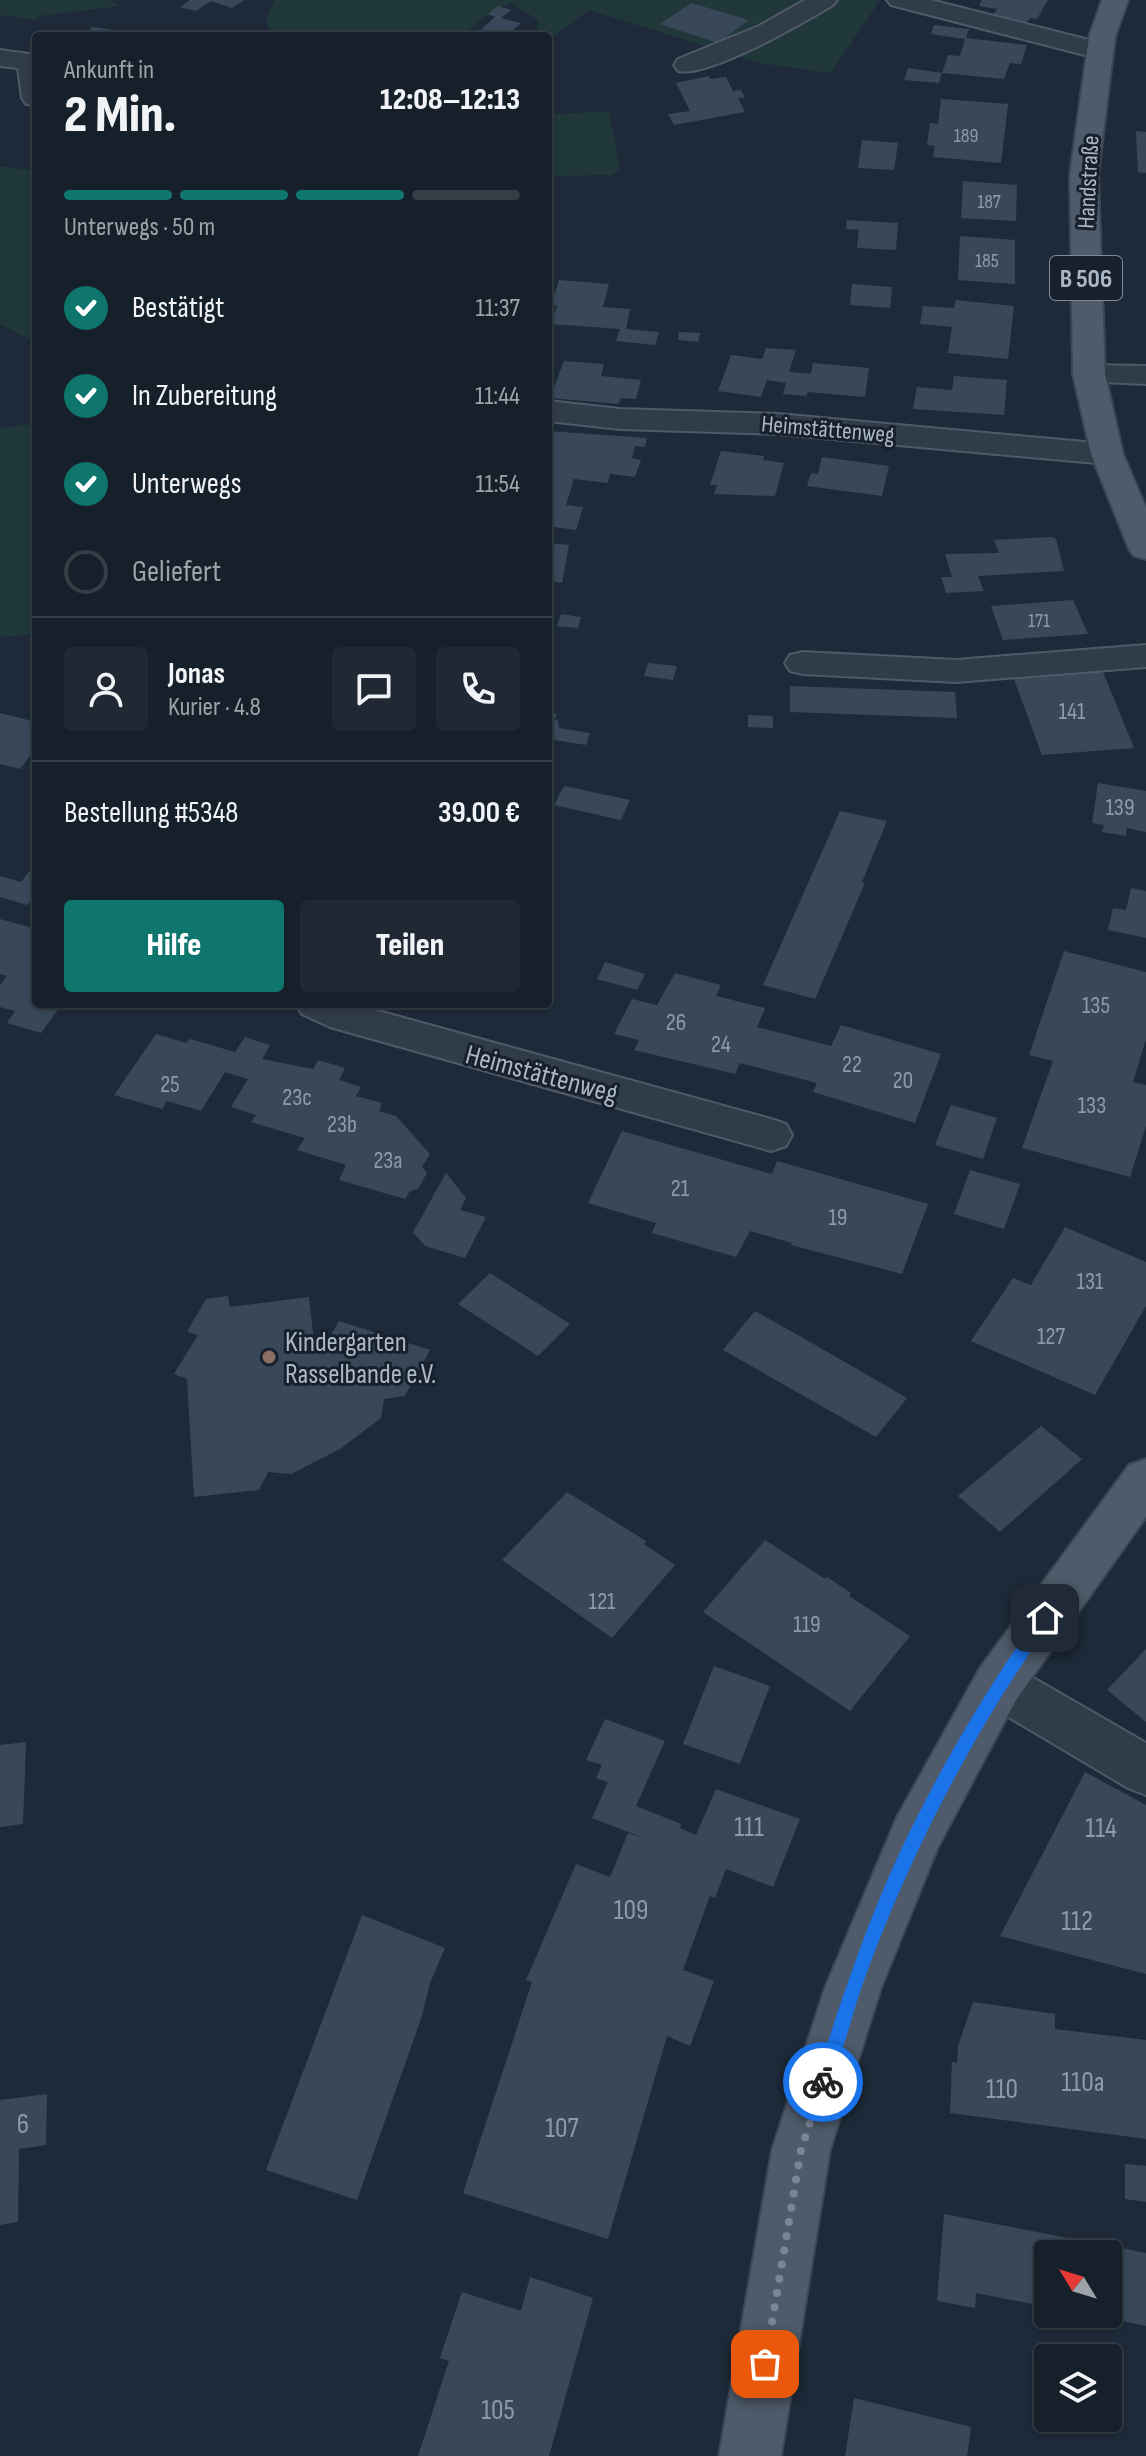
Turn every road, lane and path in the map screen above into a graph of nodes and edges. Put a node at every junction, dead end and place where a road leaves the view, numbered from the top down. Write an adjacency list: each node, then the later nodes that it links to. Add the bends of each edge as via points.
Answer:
1 (824, 0): 6 (street, via 768,32)
2 (900, 0): 4 (street)
3 (1115, 0): 4 (main road, Handstraße / B 506)
4 (1100, 51): 8 (main road, Handstraße / B 506, via 1084,175)
5 (0, 58): 7 (street, via 31,62)
6 (687, 65)
7 (32, 69)
8 (1089, 374): 9 (street); 11 (main road, Handstraße / B 506)
9 (1146, 375)
10 (552, 411): 11 (street, Heimstättenweg, via 778,424)
11 (1107, 454): 12 (main road, Handstraße / B 506)
12 (1146, 549)
13 (1146, 656): 14 (street, via 956,671)
14 (803, 663)
15 (325, 1008): 16 (street, Heimstättenweg)
16 (771, 1135)
17 (1141, 1495): 18 (main road)
18 (998, 1684): 19 (street); 20 (main road, via 916,1835 853,1988 801,2150)
19 (1146, 1771)
20 (750, 2456)

